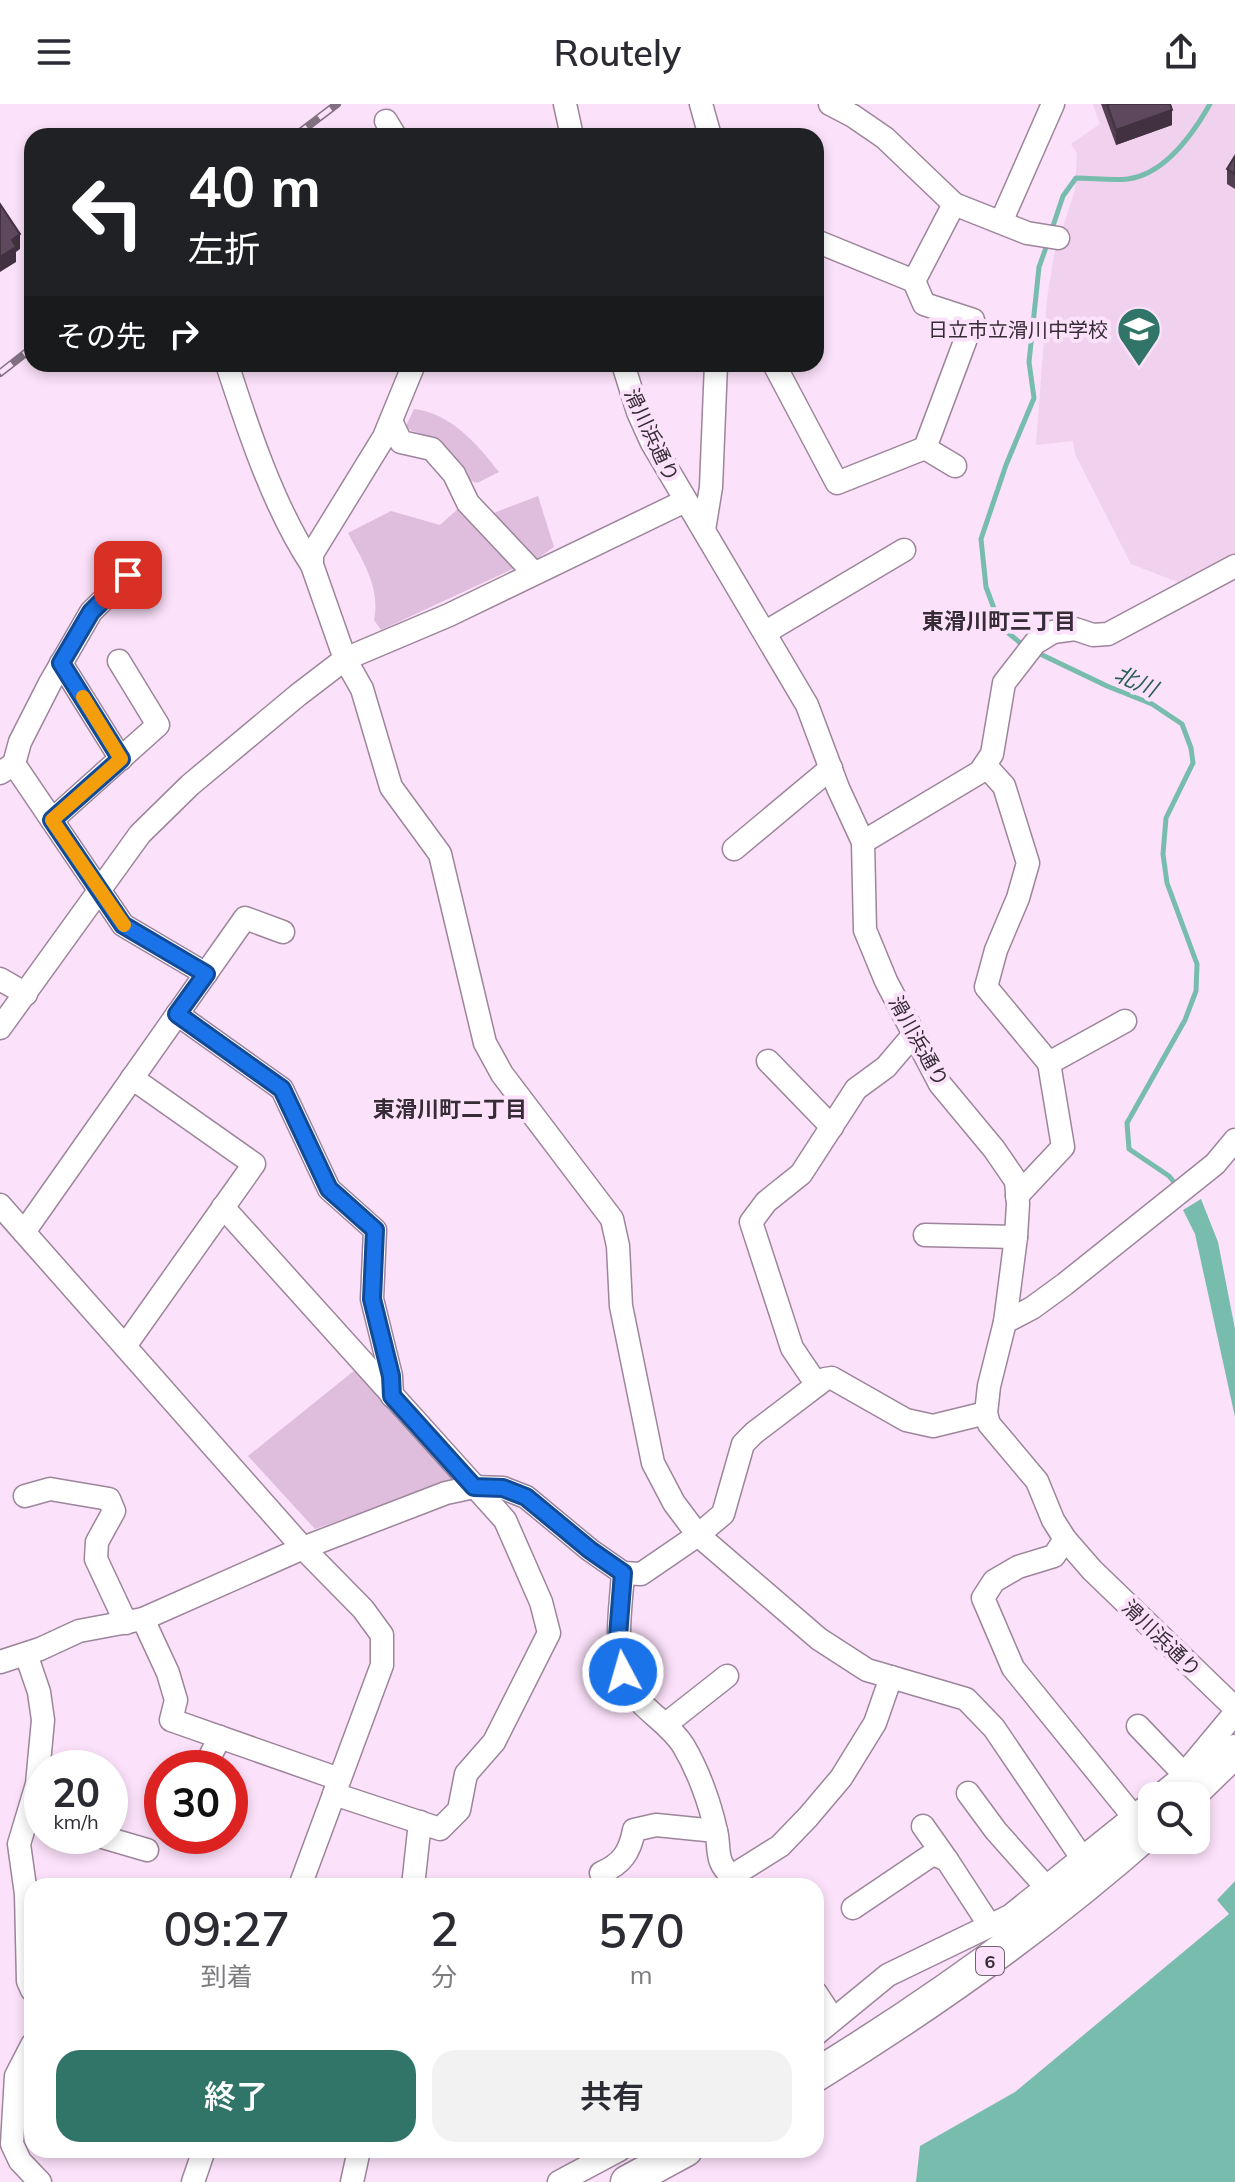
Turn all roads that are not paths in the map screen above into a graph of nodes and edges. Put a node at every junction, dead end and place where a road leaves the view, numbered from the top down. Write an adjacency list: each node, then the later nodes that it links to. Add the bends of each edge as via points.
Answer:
1 (565, 104): 5 (street)
2 (701, 104): 6 (street)
3 (830, 104): 7 (street, via 885,138)
4 (1053, 104): 8 (street)
5 (570, 128)
6 (708, 128)
7 (954, 204): 8 (street); 11 (street)
8 (1001, 222): 9 (street)
9 (1058, 238)
10 (824, 244): 11 (street)
11 (914, 281): 18 (street, via 924,304 973,320)
12 (230, 372): 23 (street, via 296,542)
13 (411, 372): 17 (street)
14 (626, 372): 20 (street, 滑川浜通り, via 638,412)
15 (716, 372): 21 (street)
16 (778, 372): 18 (street, via 837,483)
17 (391, 421): 23 (street, via 312,554); 25 (street, via 401,442 432,449 454,474 468,503)
18 (925, 448): 19 (street)
19 (955, 466)
20 (685, 501): 21 (street, 滑川浜通り); 25 (street)
21 (704, 530): 27 (street, 滑川浜通り)
22 (904, 550): 27 (street)
23 (312, 565): 28 (street)
24 (1235, 566): 32 (street, via 1108,634 1064,630 1035,643 1004,683 992,754)
25 (534, 573): 28 (street)
26 (128, 575): 30 (street, via 91,612)
27 (766, 632): 34 (street, 滑川浜通り, via 807,705)
28 (345, 659): 38 (street, via 190,785 140,834); 65 (street, via 362,689 391,787 440,854 485,1043 502,1074 612,1219 621,1306 653,1463)
29 (119, 661): 31 (street, via 158,725)
30 (61, 663): 31 (street); 33 (street)
31 (121, 759): 35 (street)
32 (985, 765): 36 (street); 48 (street, via 1004,786 1028,863 986,987)
33 (7, 768): 35 (street)
34 (831, 768): 36 (street, 滑川浜通り); 37 (street)
35 (52, 820): 38 (street)
36 (863, 842): 46 (street, 滑川浜通り, via 865,930)
37 (734, 849)
38 (99, 890): 40 (street, via 123,925); 42 (street)
39 (283, 932): 40 (street, via 245,918)
40 (206, 974): 43 (street)
41 (0, 979): 42 (street)
42 (26, 994): 45 (street)
43 (177, 1014): 49 (street); 61 (street, via 282,1089 329,1189 375,1230 372,1299)
44 (1125, 1021): 48 (street)
45 (0, 1028)
46 (914, 1034): 50 (street, via 886,1067 856,1089); 52 (street, 滑川浜通り, via 940,1084 1016,1181)
47 (768, 1061): 50 (street)
48 (1049, 1063): 52 (street, via 1063,1147)
49 (132, 1078): 54 (street, via 254,1164); 55 (street)
50 (832, 1127): 60 (street, via 801,1174 766,1202 751,1222 792,1348)
51 (1235, 1140): 58 (street, via 1198,1179 1032,1308)
52 (1017, 1196): 57 (street, 滑川浜通り)
53 (0, 1205): 55 (street)
54 (223, 1207): 59 (street); 61 (street)
55 (24, 1232): 59 (street)
56 (925, 1235): 57 (street)
57 (1016, 1237): 58 (street, 滑川浜通り)
58 (1005, 1322): 62 (street, 滑川浜通り)
59 (125, 1346): 67 (street)
60 (817, 1385): 62 (street, via 832,1378 906,1420 933,1426); 65 (street, via 743,1444 723,1514)
61 (392, 1396): 63 (street)
62 (986, 1413): 66 (street, 滑川浜通り, via 989,1424 1037,1481)
63 (474, 1487): 67 (street); 68 (street, via 503,1488 526,1497); 86 (street, via 505,1520 549,1633 494,1742 466,1774 459,1810 440,1829)
64 (25, 1496): 69 (street, via 50,1489 109,1499 114,1511 97,1542 96,1559)
65 (698, 1535): 68 (street, via 641,1574); 73 (street, via 819,1639 867,1670)
66 (1065, 1539): 74 (street, 滑川浜通り); 85 (street, via 1054,1556 994,1581 983,1598 1013,1668)
67 (303, 1548): 69 (street); 83 (street, via 382,1635 382,1665)
68 (623, 1573): 75 (street, via 618,1636 623,1672 644,1709)
69 (135, 1621): 70 (street, via 79,1631); 77 (street, via 168,1673 176,1700 171,1720)
70 (26, 1654): 71 (street); 91 (street, via 43,1720 37,1784)
71 (0, 1662)
72 (727, 1676): 75 (street)
73 (891, 1677): 92 (street, via 966,1699 994,1728); 99 (street, via 875,1723 841,1778 780,1846)
74 (1235, 1711): 81 (street)
75 (666, 1724): 90 (street, via 684,1747)
76 (1138, 1726): 80 (street)
77 (220, 1737): 78 (street); 83 (street)
78 (213, 1750)
79 (1235, 1751): 82 (highway)
80 (1184, 1782)
81 (1188, 1782)
82 (1190, 1782)
83 (337, 1786): 86 (street); 96 (street)
84 (968, 1793): 100 (street)
85 (1138, 1817)
86 (420, 1822): 97 (street)
87 (923, 1826): 93 (street)
88 (1138, 1826): 92 (street)
89 (1138, 1829): 105 (highway, 6, via 1100,1875 976,1971)
90 (716, 1831): 94 (street, via 656,1825 634,1830 626,1857); 98 (street, via 721,1862)
91 (20, 1841): 95 (street)
92 (1082, 1858): 100 (street)
93 (947, 1860): 101 (street, via 933,1854); 102 (street)
94 (601, 1873)
95 (24, 1878)
96 (303, 1878)
97 (414, 1878)
98 (734, 1878)
99 (740, 1878)
100 (1046, 1887): 102 (street)
101 (853, 1908)
102 (990, 1926): 103 (street, via 888,1975)
103 (825, 2026)
104 (24, 2060): 106 (street)
105 (824, 2070)
106 (8, 2095): 111 (street, via 12,2144)
107 (201, 2158): 112 (street)
108 (357, 2158): 113 (street)
109 (604, 2158): 114 (street)
110 (671, 2158): 115 (highway)
111 (40, 2182)
112 (193, 2182)
113 (352, 2182)
114 (559, 2182)
115 (627, 2182)

